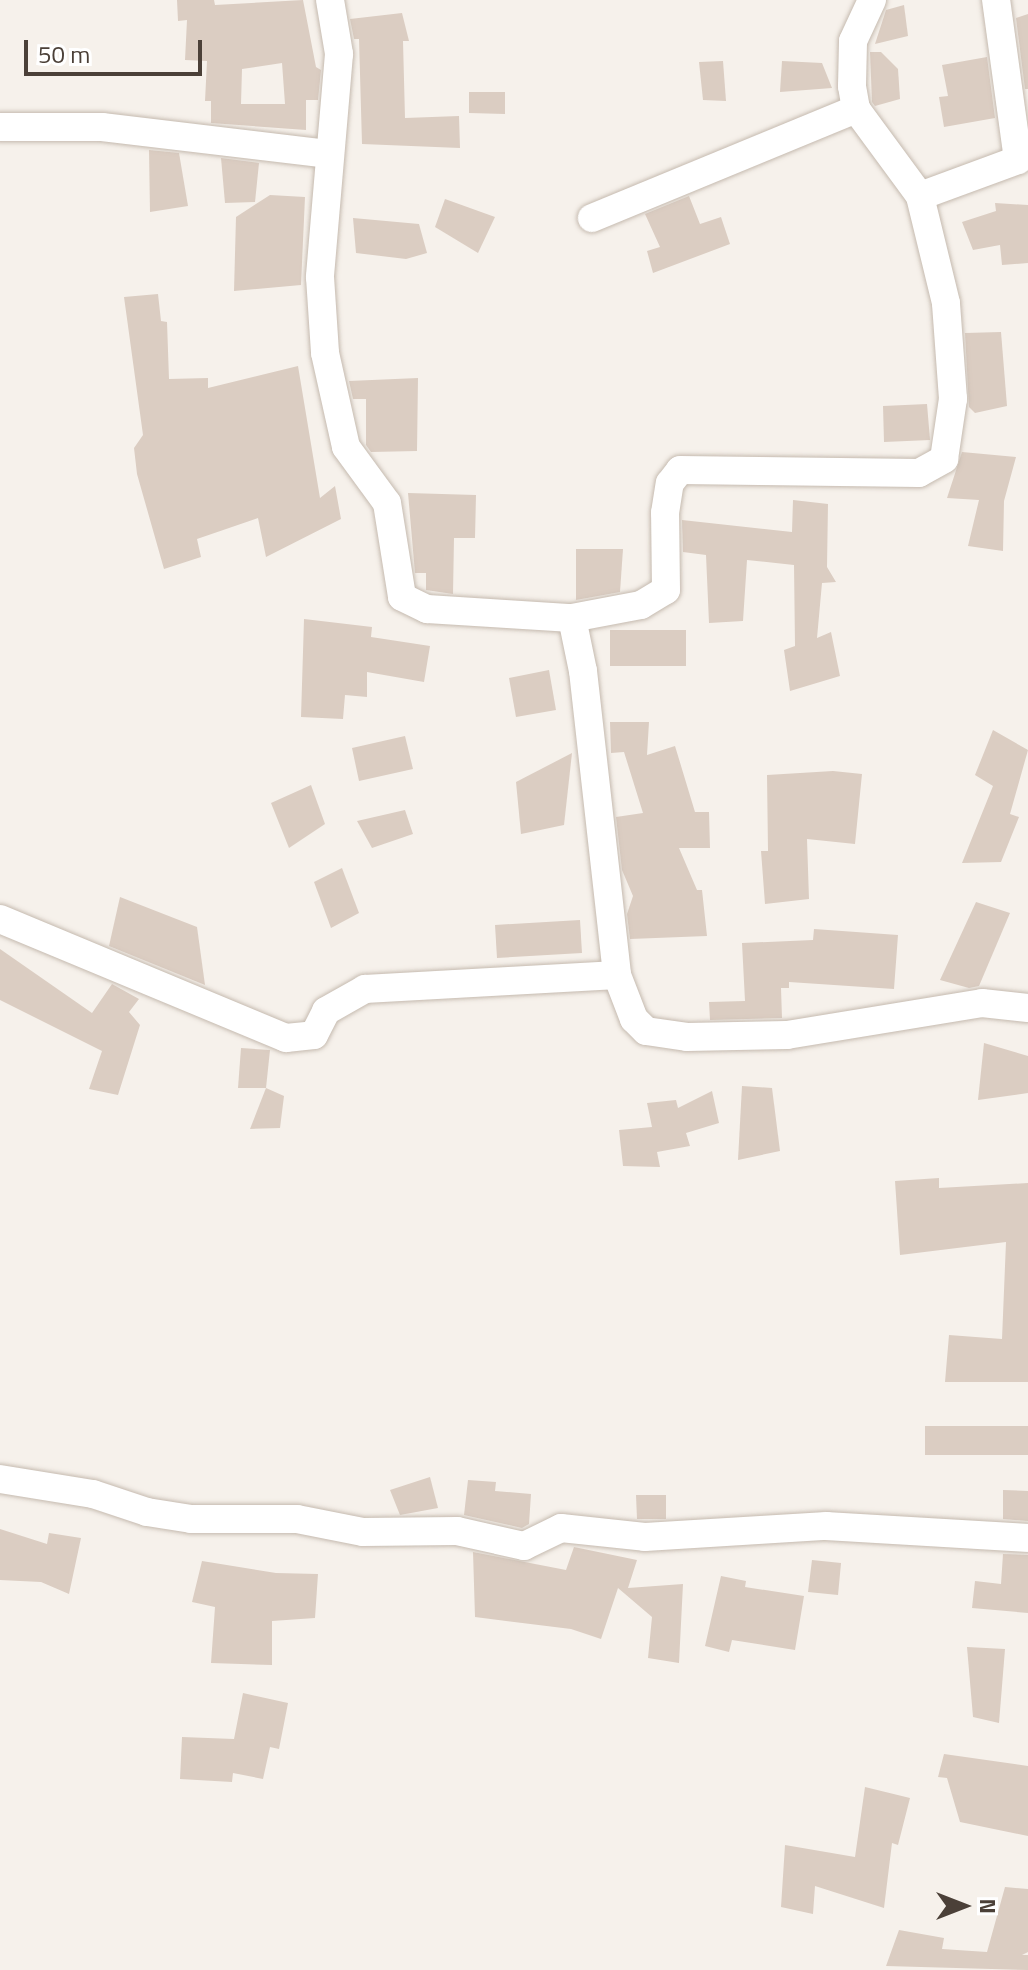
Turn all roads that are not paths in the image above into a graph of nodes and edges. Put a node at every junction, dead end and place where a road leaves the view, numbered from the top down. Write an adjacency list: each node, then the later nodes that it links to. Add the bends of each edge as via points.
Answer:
1 (330, 0): 6 (street, via 339,54)
2 (872, 0): 4 (street, via 853,41)
3 (996, 0): 7 (street)
4 (856, 109): 8 (street); 9 (street)
5 (0, 127): 6 (street, via 132,129)
6 (327, 154): 10 (street, via 320,277 325,353 346,447 387,503 402,597 427,609)
7 (1023, 160): 8 (street)
8 (920, 196): 10 (street, via 946,303 953,399 944,459 919,473 680,470 670,483 665,513 666,590 641,605)
9 (592, 218)
10 (572, 618): 12 (street, via 583,671)
11 (0, 919): 12 (street, via 286,1038 314,1035 326,1011 365,989)
12 (617, 975): 13 (street, via 634,1019 662,1036 787,1035 982,1003)
13 (1028, 1008)
14 (0, 1479): 15 (street, via 93,1494 147,1512 191,1519 297,1519 363,1532 457,1531 524,1546 561,1528 645,1537 827,1526)
15 (1028, 1538)

